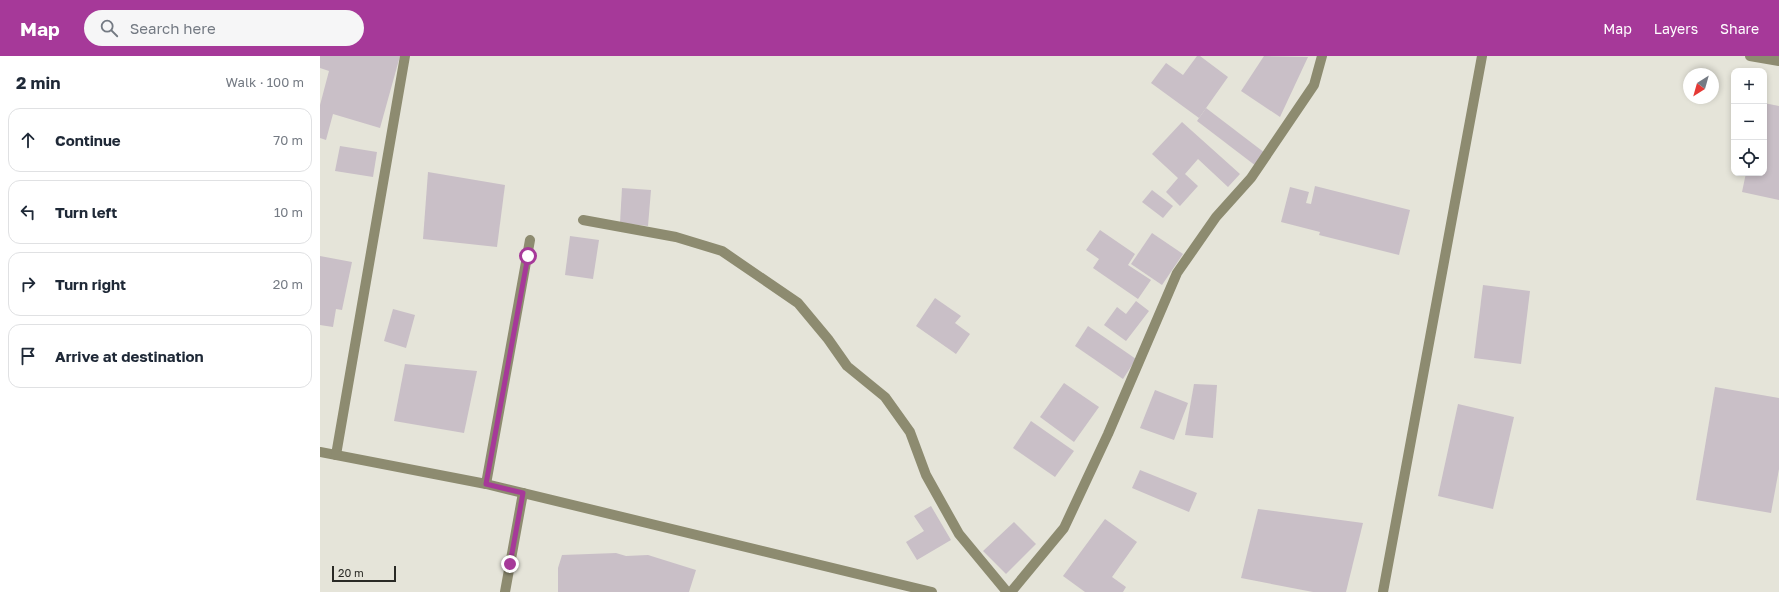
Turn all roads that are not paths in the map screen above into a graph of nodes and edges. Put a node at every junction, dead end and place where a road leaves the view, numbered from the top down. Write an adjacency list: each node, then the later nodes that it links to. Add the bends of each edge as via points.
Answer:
1 (406, 56): 9 (street)
2 (1322, 56): 15 (street, via 1314,85 1251,178 1216,217 1177,273 1108,434 1064,528)
3 (1482, 56): 16 (street)
4 (1750, 56): 5 (street)
5 (1779, 60)
6 (583, 220): 14 (street, via 676,237 722,250 798,303 848,366 885,397 910,432 926,475 959,534)
7 (530, 240): 10 (street)
8 (320, 452): 9 (street)
9 (336, 455): 10 (street)
10 (486, 484): 11 (street)
11 (523, 493): 12 (street); 13 (street)
12 (505, 592)
13 (932, 592)
14 (1007, 592)
15 (1011, 592)
16 (1382, 592)

